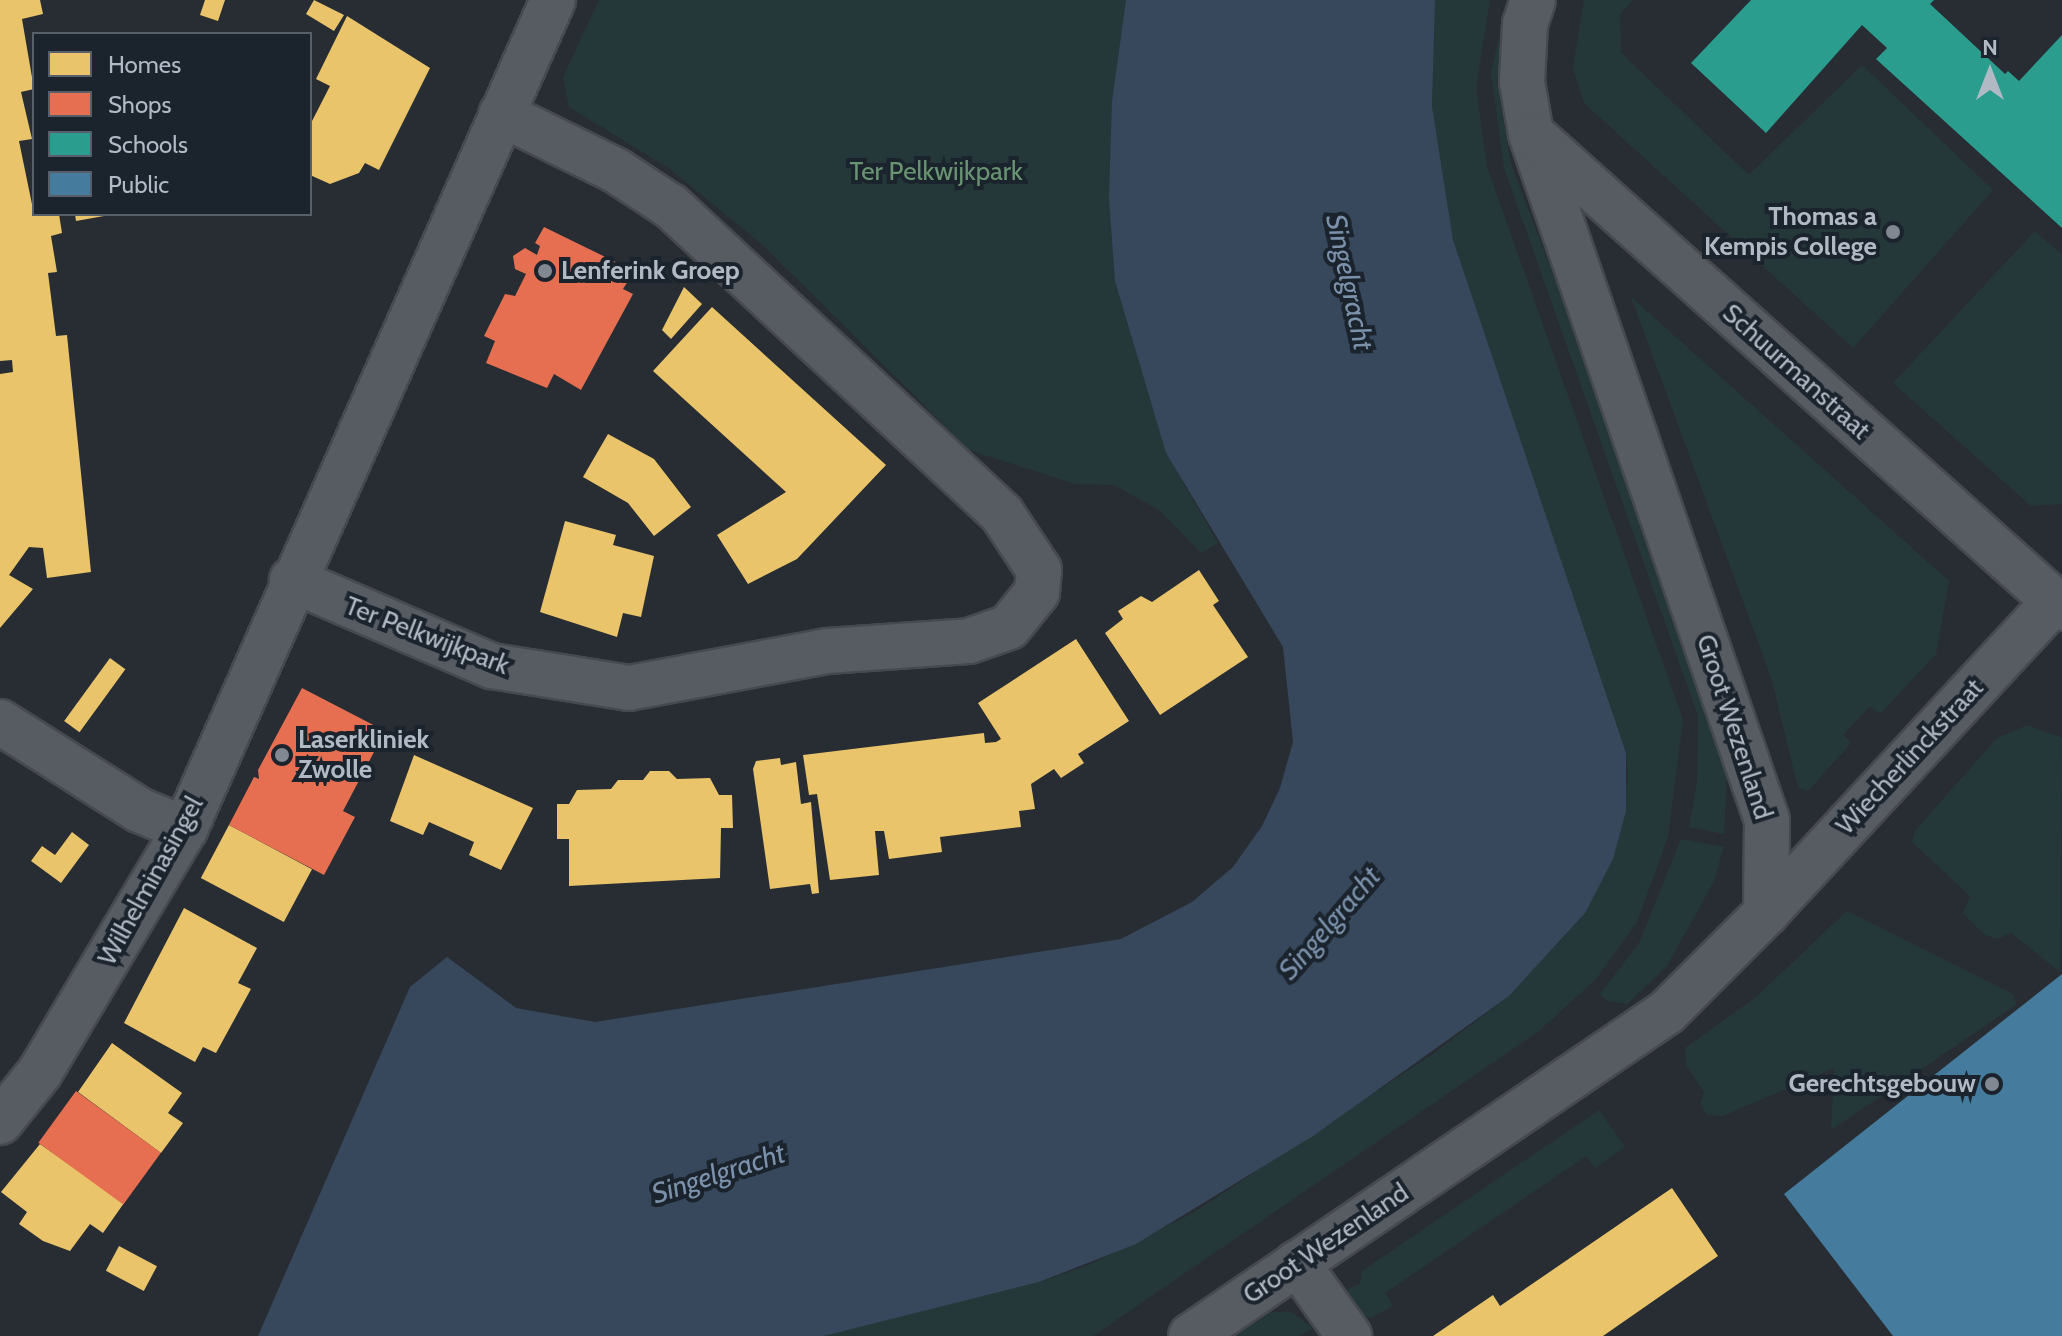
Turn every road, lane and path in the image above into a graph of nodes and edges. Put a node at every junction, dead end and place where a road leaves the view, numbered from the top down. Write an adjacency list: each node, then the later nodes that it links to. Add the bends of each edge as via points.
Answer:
1 (553, 0): 3 (street)
2 (1533, 0): 4 (street, Groot Wezenland, via 1525,24 1522,82)
3 (501, 114): 5 (street); 5 (street, Ter Pelkwijkpark, via 617,171 670,206 1002,514 1039,570 1037,592 1009,627 969,641 827,651 629,688 492,666)
4 (1531, 134): 6 (street, Schuurmanstraat); 9 (street, Groot Wezenland, via 1767,820)
5 (292, 580): 8 (street, Wilhelminasingel)
6 (2058, 604): 9 (street, Wiecherlinckstraat)
7 (0, 722): 8 (street, via 139,810)
8 (185, 829): 10 (street, Wilhelminasingel, via 40,1072)
9 (1766, 913): 11 (street, Groot Wezenland, via 1667,1012)
10 (0, 1122)
11 (1297, 1263): 12 (street, Groot Wezenland); 13 (street)
12 (1191, 1336)
13 (1349, 1336)

